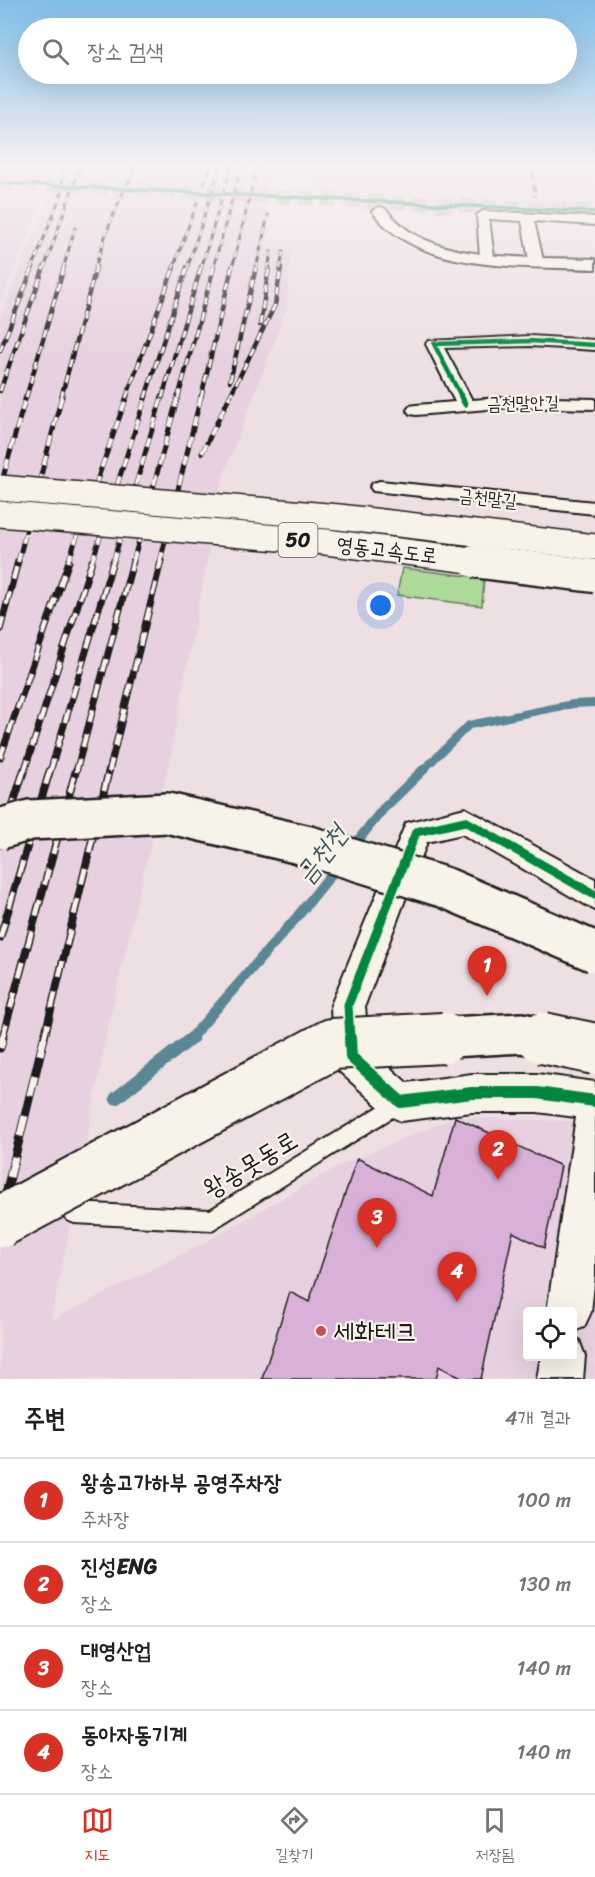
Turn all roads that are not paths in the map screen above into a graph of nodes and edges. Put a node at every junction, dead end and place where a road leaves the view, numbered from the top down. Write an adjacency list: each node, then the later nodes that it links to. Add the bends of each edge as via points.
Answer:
1 (400, 231): 4 (street, via 444,252)
2 (485, 231): 4 (street)
3 (530, 231): 5 (street)
4 (487, 257): 5 (street)
5 (536, 260): 6 (street)
6 (595, 264)
7 (595, 345): 8 (street, via 531,341 434,344)
8 (465, 404): 9 (street, 금천말안길); 10 (street, 금천말안길)
9 (595, 404)
10 (416, 410)
11 (380, 487): 13 (street, 금천말길)
12 (0, 488): 15 (highway, 영동고속도로 / 50, bridge, via 339,517)
13 (595, 508)
14 (0, 514): 16 (highway, 영동고속도로 / 50, bridge, via 326,542)
15 (595, 548)
16 (595, 576)
17 (0, 829): 19 (street, bridge, via 30,820 167,813 309,846 446,888)
18 (595, 895): 22 (street, via 465,821 416,832 348,1005 351,1057)
19 (595, 952)
20 (595, 1049): 25 (street, bridge, via 522,1033 332,1044)
21 (595, 1101): 22 (street, via 537,1094 472,1094)
22 (401, 1102): 24 (lane, 왕송못동로, via 212,1220)
23 (595, 1115): 26 (street)
24 (74, 1213)
25 (0, 1222)
26 (570, 1307)
27 (562, 1361): 28 (street)
28 (560, 1379)

